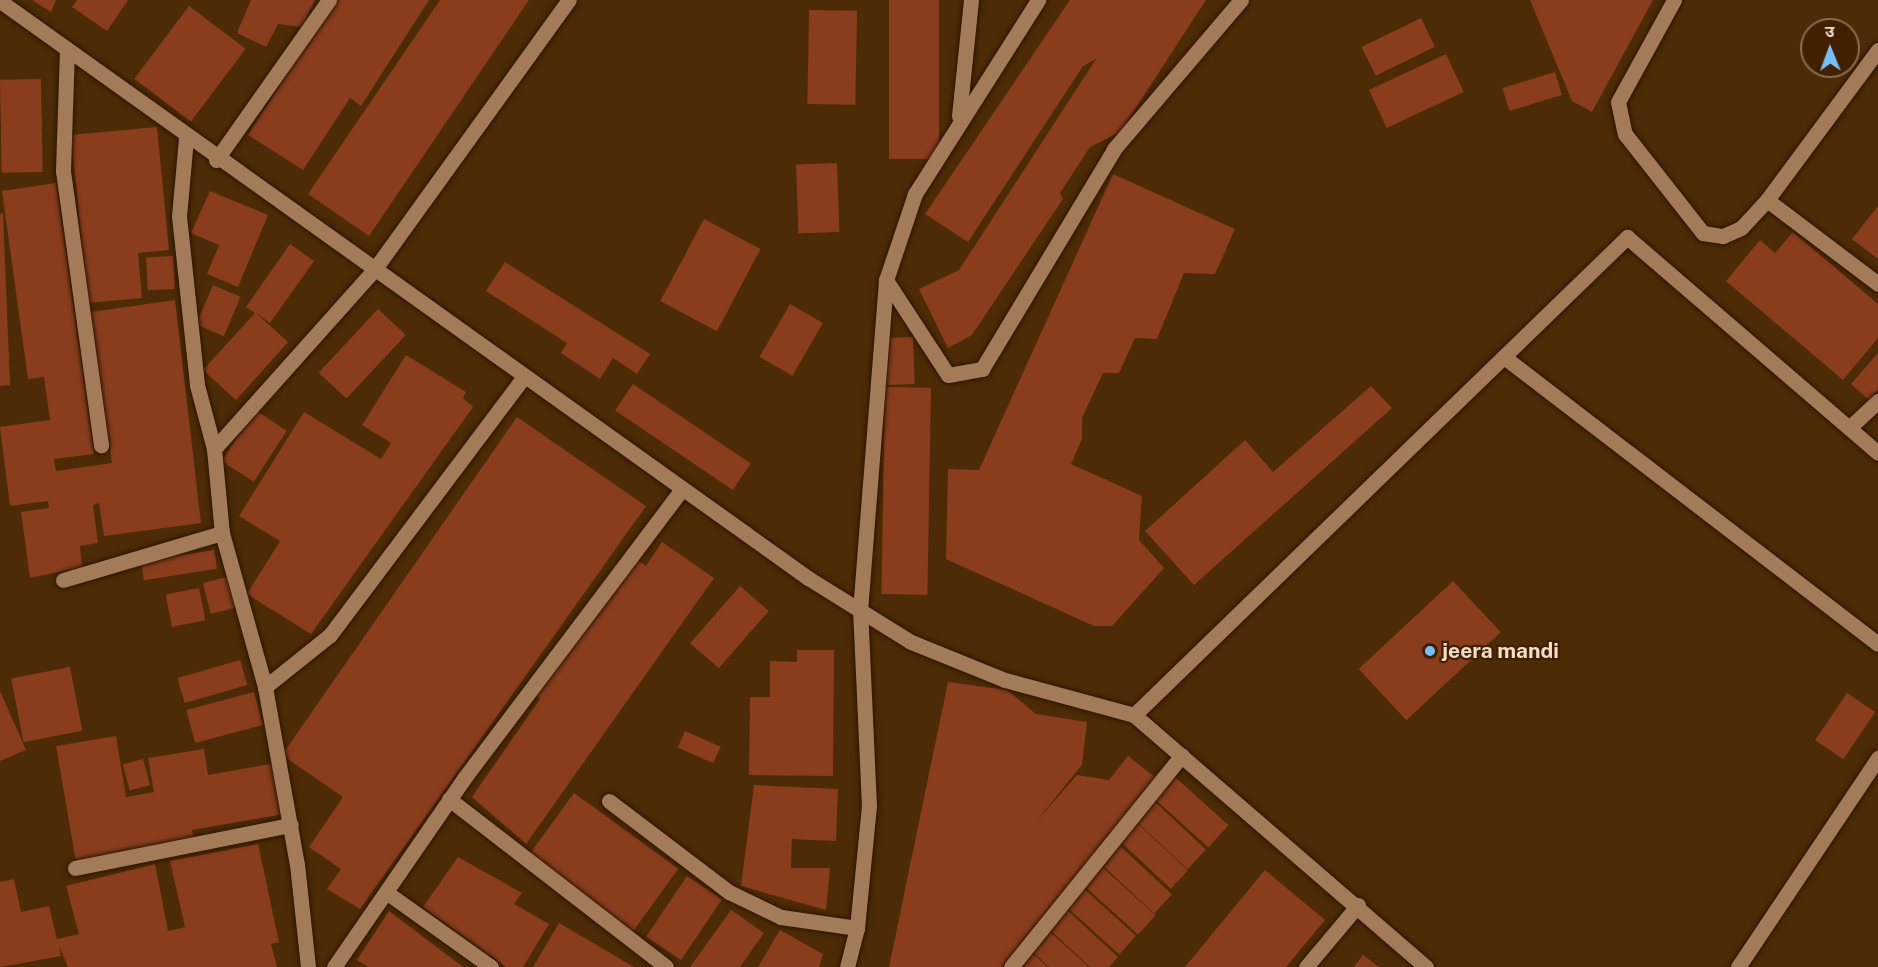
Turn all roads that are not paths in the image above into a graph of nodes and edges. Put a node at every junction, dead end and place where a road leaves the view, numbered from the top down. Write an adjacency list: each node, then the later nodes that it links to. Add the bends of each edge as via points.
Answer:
1 (329, 0): 12 (street)
2 (569, 0): 14 (street)
3 (971, 0): 10 (street)
4 (1038, 0): 10 (street)
5 (1241, 0): 15 (street, via 1114,149 982,369 948,375)
6 (1674, 0): 13 (street, via 1618,102 1625,134 1703,233 1723,236 1741,228)
7 (0, 1): 8 (street)
8 (67, 49): 11 (street); 21 (street, via 63,171)
9 (1878, 51): 13 (street)
10 (958, 120): 15 (street, via 915,194)
11 (186, 138): 12 (street); 22 (street, via 179,216 197,385)
12 (216, 160): 14 (street)
13 (1767, 200): 16 (street)
14 (374, 270): 18 (street); 22 (street)
15 (886, 280): 27 (street)
16 (1878, 284)
17 (1504, 357): 20 (street, via 1627,237); 28 (street); 30 (street)
18 (524, 377): 24 (street); 29 (street, via 330,635)
19 (1878, 402): 20 (street)
20 (1849, 428): 23 (street)
21 (101, 445)
22 (214, 449): 25 (street)
23 (1878, 453)
24 (682, 489): 27 (street); 33 (street)
25 (222, 533): 26 (street); 29 (street)
26 (63, 580)
27 (860, 611): 30 (street, via 911,642 1005,680); 39 (street, via 869,806)
28 (1878, 644)
29 (265, 687): 35 (street)
30 (1134, 715): 31 (street)
31 (1182, 755): 38 (street); 45 (street)
32 (1878, 758): 48 (street)
33 (449, 799): 37 (street); 43 (street)
34 (609, 801): 39 (street, via 729,892 781,917)
35 (291, 825): 36 (street); 40 (street)
36 (75, 868)
37 (386, 892): 41 (street); 42 (street)
38 (1358, 905): 46 (street); 47 (street)
39 (857, 928): 44 (street)
40 (308, 967)
41 (334, 967)
42 (491, 967)
43 (666, 967)
44 (847, 967)
45 (1011, 967)
46 (1306, 967)
47 (1426, 967)
48 (1738, 967)

